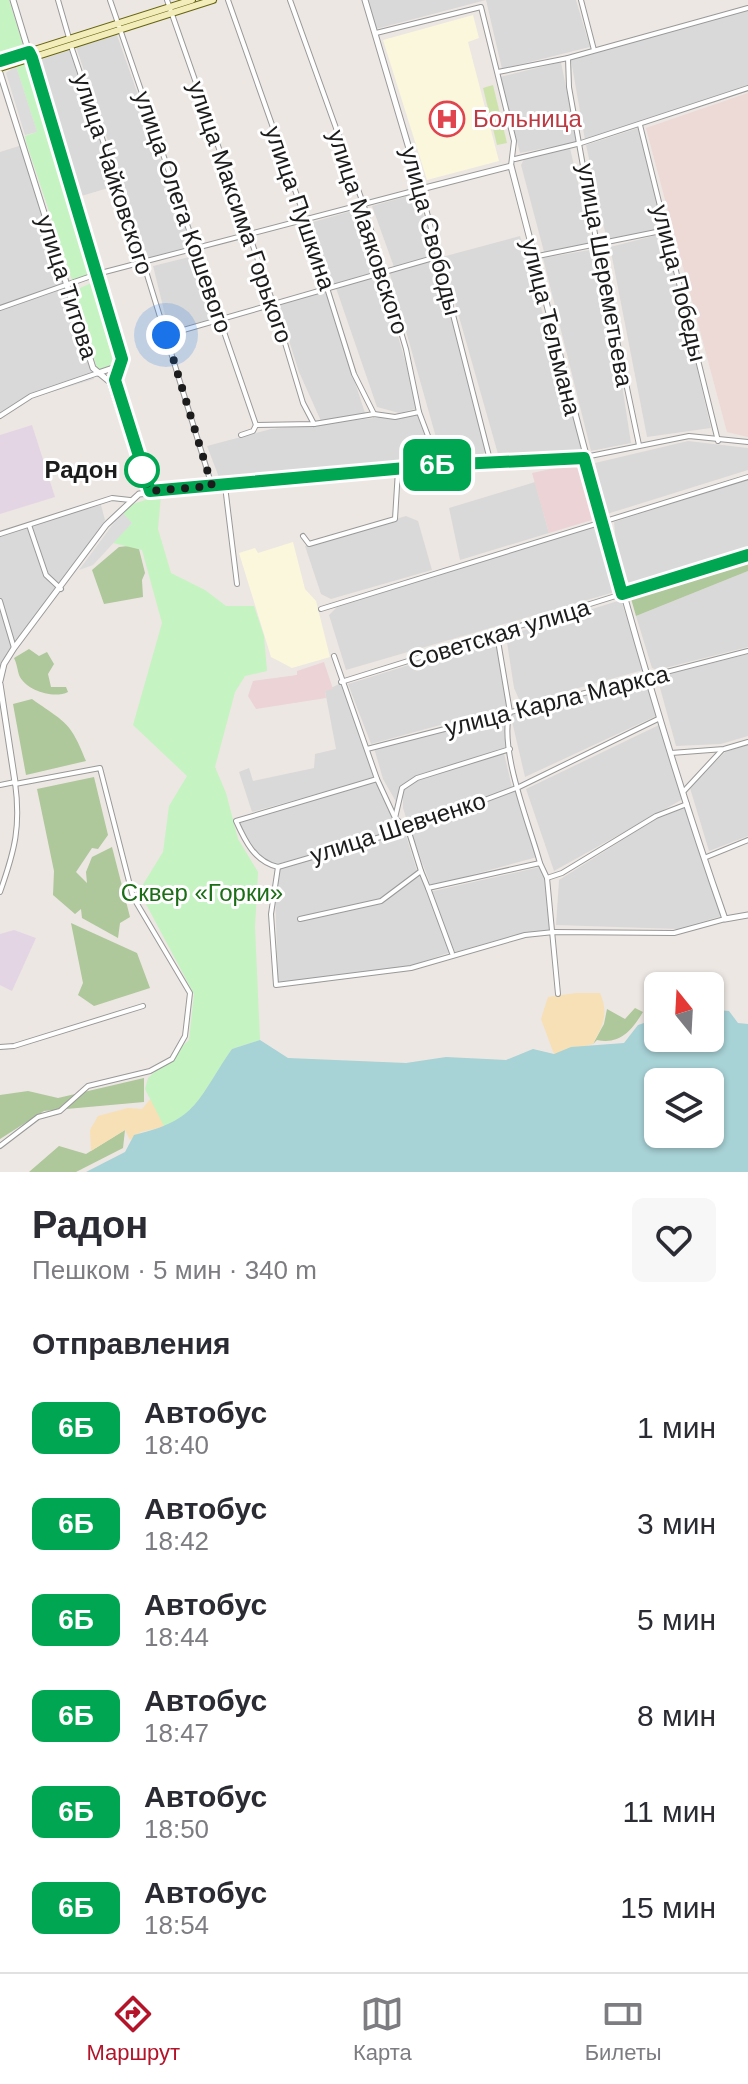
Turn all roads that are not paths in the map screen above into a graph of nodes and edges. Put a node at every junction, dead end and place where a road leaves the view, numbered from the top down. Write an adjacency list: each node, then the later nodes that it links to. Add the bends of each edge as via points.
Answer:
1 (13, 0): 16 (street, улица Титова)
2 (58, 0): 14 (street, улица Чайковского)
3 (110, 0): 12 (street, улица Олега Кошевого)
4 (192, 0): 10 (main road)
5 (213, 0): 10 (main road)
6 (228, 0): 28 (street, улица Пушкина)
7 (290, 0): 27 (street, улица Маяковского)
8 (365, 0): 13 (street, улица Свободы)
9 (581, 0): 15 (street)
10 (170, 7): 12 (main road); 30 (street, улица Максима Горького)
11 (748, 8): 15 (street)
12 (119, 26): 14 (main road); 32 (street, улица Олега Кошевого)
13 (376, 33): 20 (street, via 481,7); 26 (street, улица Свободы)
14 (70, 42): 16 (main road); 35 (street, улица Чайковского)
15 (594, 50): 17 (street)
16 (31, 55): 18 (main road); 19 (main road); 37 (street, улица Титова)
17 (568, 58): 20 (street); 23 (street, улица Шереметьева)
18 (0, 61)
19 (0, 71): 38 (street, улица Титова)
20 (498, 72): 24 (street)
21 (748, 88): 22 (street)
22 (640, 125): 23 (street); 29 (street, улица Победы)
23 (581, 143): 24 (street); 31 (street, улица Шереметьева)
24 (515, 159): 25 (street)
25 (511, 166): 26 (street); 34 (street, улица Тельмана)
26 (421, 189): 27 (street); 33 (street, улица Свободы)
27 (364, 206): 28 (street); 36 (street, улица Маяковского)
28 (306, 221): 30 (street); 39 (street, улица Пушкина)
29 (666, 230): 31 (street); 52 (street, улица Победы)
30 (250, 237): 32 (street); 40 (street, улица Максима Горького)
31 (597, 245): 34 (street); 54 (street, улица Шереметьева)
32 (198, 249): 35 (street); 42 (street, улица Олега Кошевого)
33 (440, 256): 36 (street); 56 (street, улица Свободы)
34 (533, 257): 55 (street, улица Тельмана)
35 (144, 264): 37 (street); 43 (street, улица Чайковского)
36 (383, 272): 39 (street); 46 (street, улица Маяковского)
37 (97, 274): 38 (street); 44 (street, улица Титова)
38 (65, 284): 41 (street); 45 (street, улица Титова)
39 (328, 287): 40 (street); 47 (street, улица Пушкина, via 354,374)
40 (273, 303): 42 (street); 49 (street, улица Максима Горького)
41 (0, 308)
42 (220, 318): 43 (street); 50 (street, улица Олега Кошевого)
43 (166, 335): 60 (street, улица Чайковского)
44 (120, 366): 45 (street); 62 (street, улица Титова, via 115,380)
45 (96, 370): 48 (street, via 31,396); 62 (street, улица Титова, via 110,382)
46 (419, 412): 47 (street); 57 (street, улица Маяковского)
47 (374, 414): 49 (street)
48 (0, 416)
49 (314, 424): 50 (street)
50 (256, 425): 51 (street)
51 (241, 435)
52 (718, 441): 53 (street); 54 (street, via 689,436)
53 (748, 442)
54 (639, 445): 55 (street)
55 (584, 458): 56 (street); 64 (street, улица Тельмана)
56 (491, 464): 57 (street)
57 (439, 465): 58 (street)
58 (398, 470): 61 (street); 67 (street, via 395,519 309,544)
59 (748, 477): 64 (street)
60 (212, 486): 61 (street); 62 (street)
61 (225, 486): 69 (street)
62 (148, 492): 63 (street)
63 (130, 500): 65 (street, via 112,498); 70 (street)
64 (601, 522): 71 (street, улица Тельмана); 73 (street)
65 (29, 525): 66 (street); 70 (street, via 46,575)
66 (0, 534)
67 (303, 536)
68 (748, 555): 71 (street, Советская улица)
69 (237, 584)
70 (61, 589): 75 (street)
71 (622, 594): 74 (street, Советская улица); 79 (street, улица Тельмана)
72 (0, 601): 75 (street)
73 (321, 609)
74 (497, 635): 80 (street, Советская улица); 82 (street)
75 (14, 648): 78 (street)
76 (748, 651): 79 (street, улица Карла Маркса)
77 (334, 656): 80 (street)
78 (2, 663): 81 (street)
79 (647, 675): 82 (street, улица Карла Маркса); 83 (street, улица Тельмана)
80 (341, 682): 85 (street)
81 (0, 683): 90 (street)
82 (510, 712): 85 (street, улица Карла Маркса); 86 (street)
83 (660, 718): 88 (street, улица Тельмана); 92 (street, улица Шевченко)
84 (748, 742): 87 (street)
85 (367, 749): 89 (street)
86 (510, 749): 92 (street); 95 (street, via 417,778 402,788)
87 (724, 749): 88 (street); 93 (street)
88 (671, 753): 93 (street, улица Тельмана)
89 (377, 779): 95 (street); 100 (street, via 236,821 264,864)
90 (15, 783): 91 (street); 104 (street, via 20,817); 113 (street, via 100,768 133,897 190,993 185,1036 172,1059 150,1071 88,1086 60,1111 38,1117)
91 (0, 785)
92 (519, 787): 96 (street, улица Шевченко); 99 (street)
93 (684, 791): 94 (street, улица Тельмана)
94 (689, 804): 98 (street, улица Тельмана); 102 (street, via 656,816)
95 (395, 818): 96 (street)
96 (408, 829): 100 (street, улица Шевченко); 101 (street)
97 (748, 840): 98 (street)
98 (704, 858): 107 (street, улица Тельмана)
99 (540, 863): 102 (street); 103 (street)
100 (278, 867): 109 (street, via 271,914 276,985 411,968)
101 (421, 871): 103 (street); 106 (street, via 381,901)
102 (547, 878): 108 (street)
103 (428, 888): 109 (street)
104 (0, 892)
105 (748, 915): 107 (street)
106 (300, 919)
107 (725, 919): 108 (street, via 674,933)
108 (554, 932): 109 (street); 110 (street)
109 (452, 953)
110 (558, 994)
111 (143, 1006): 112 (street)
112 (0, 1047)
113 (0, 1146)

